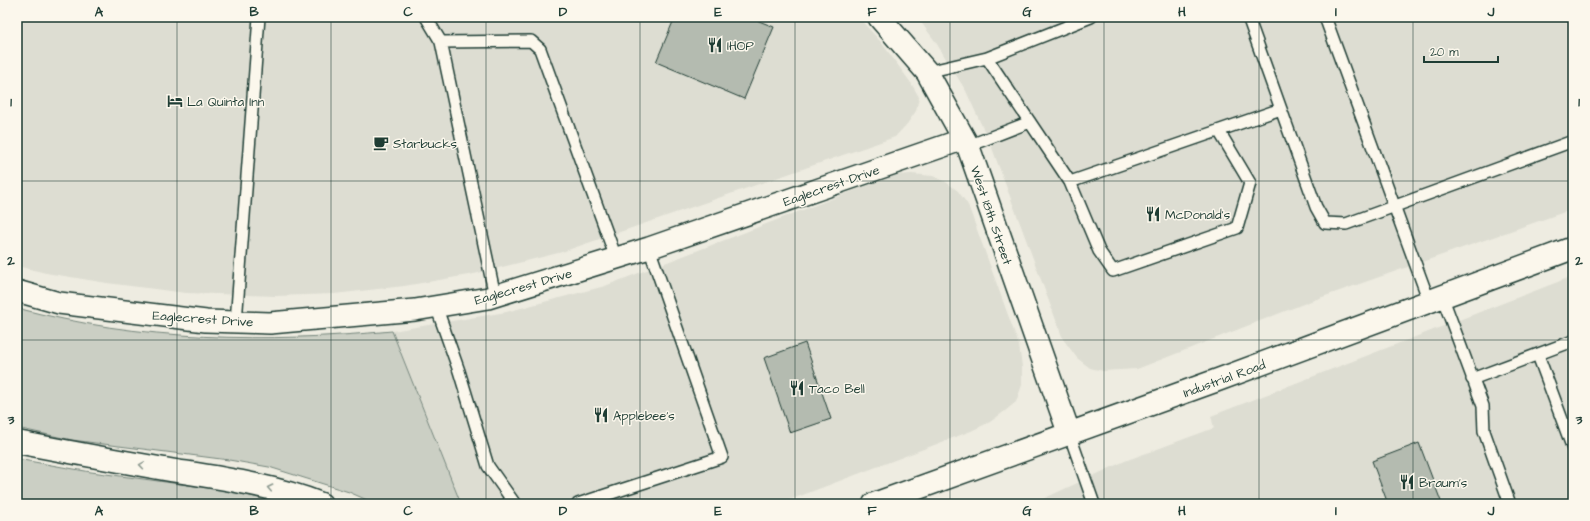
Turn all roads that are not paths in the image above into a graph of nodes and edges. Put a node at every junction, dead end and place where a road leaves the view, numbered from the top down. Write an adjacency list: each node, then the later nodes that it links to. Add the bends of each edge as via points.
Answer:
1 (259, 17): 24 (lane)
2 (426, 17): 7 (lane)
3 (879, 17): 9 (main road, West 18th Street)
4 (1091, 17): 8 (lane)
5 (1248, 17): 10 (lane)
6 (1325, 17): 16 (lane)
7 (441, 42): 19 (lane, via 531,41 540,49); 21 (lane)
8 (988, 58): 9 (lane); 11 (lane)
9 (927, 72): 14 (main road, West 18th Street)
10 (1281, 109): 12 (lane); 16 (lane, via 1316,207 1325,223 1346,224)
11 (1030, 122): 14 (lane); 15 (lane)
12 (1220, 131): 15 (lane); 15 (lane, via 1250,183 1237,228 1113,271 1099,251)
13 (1573, 141): 16 (lane)
14 (966, 142): 17 (street, Eaglecrest Drive); 28 (main road, West 18th Street)
15 (1070, 182)
16 (1395, 207): 22 (lane)
17 (649, 248): 19 (street, Eaglecrest Drive); 33 (lane, via 722,457)
18 (1573, 248): 22 (main road, Industrial Road)
19 (616, 258): 21 (street, Eaglecrest Drive)
20 (17, 291): 24 (street, Eaglecrest Drive, via 58,303)
21 (495, 296): 23 (street, Eaglecrest Drive)
22 (1435, 299): 27 (lane); 28 (main road, Industrial Road)
23 (436, 306): 24 (street, Eaglecrest Drive, via 270,323); 32 (lane, via 488,466)
24 (236, 322)
25 (1573, 341): 26 (lane)
26 (1538, 355): 27 (lane); 30 (lane)
27 (1472, 379): 36 (lane, via 1483,406 1484,431)
28 (1069, 433): 34 (main road, Industrial Road); 35 (lane)
29 (17, 442): 31 (main road, one-way to 29, via 297,494 225,479)
30 (1573, 449)
31 (321, 504)
32 (515, 504)
33 (578, 504)
34 (874, 504)
35 (1094, 504)
36 (1510, 504)

